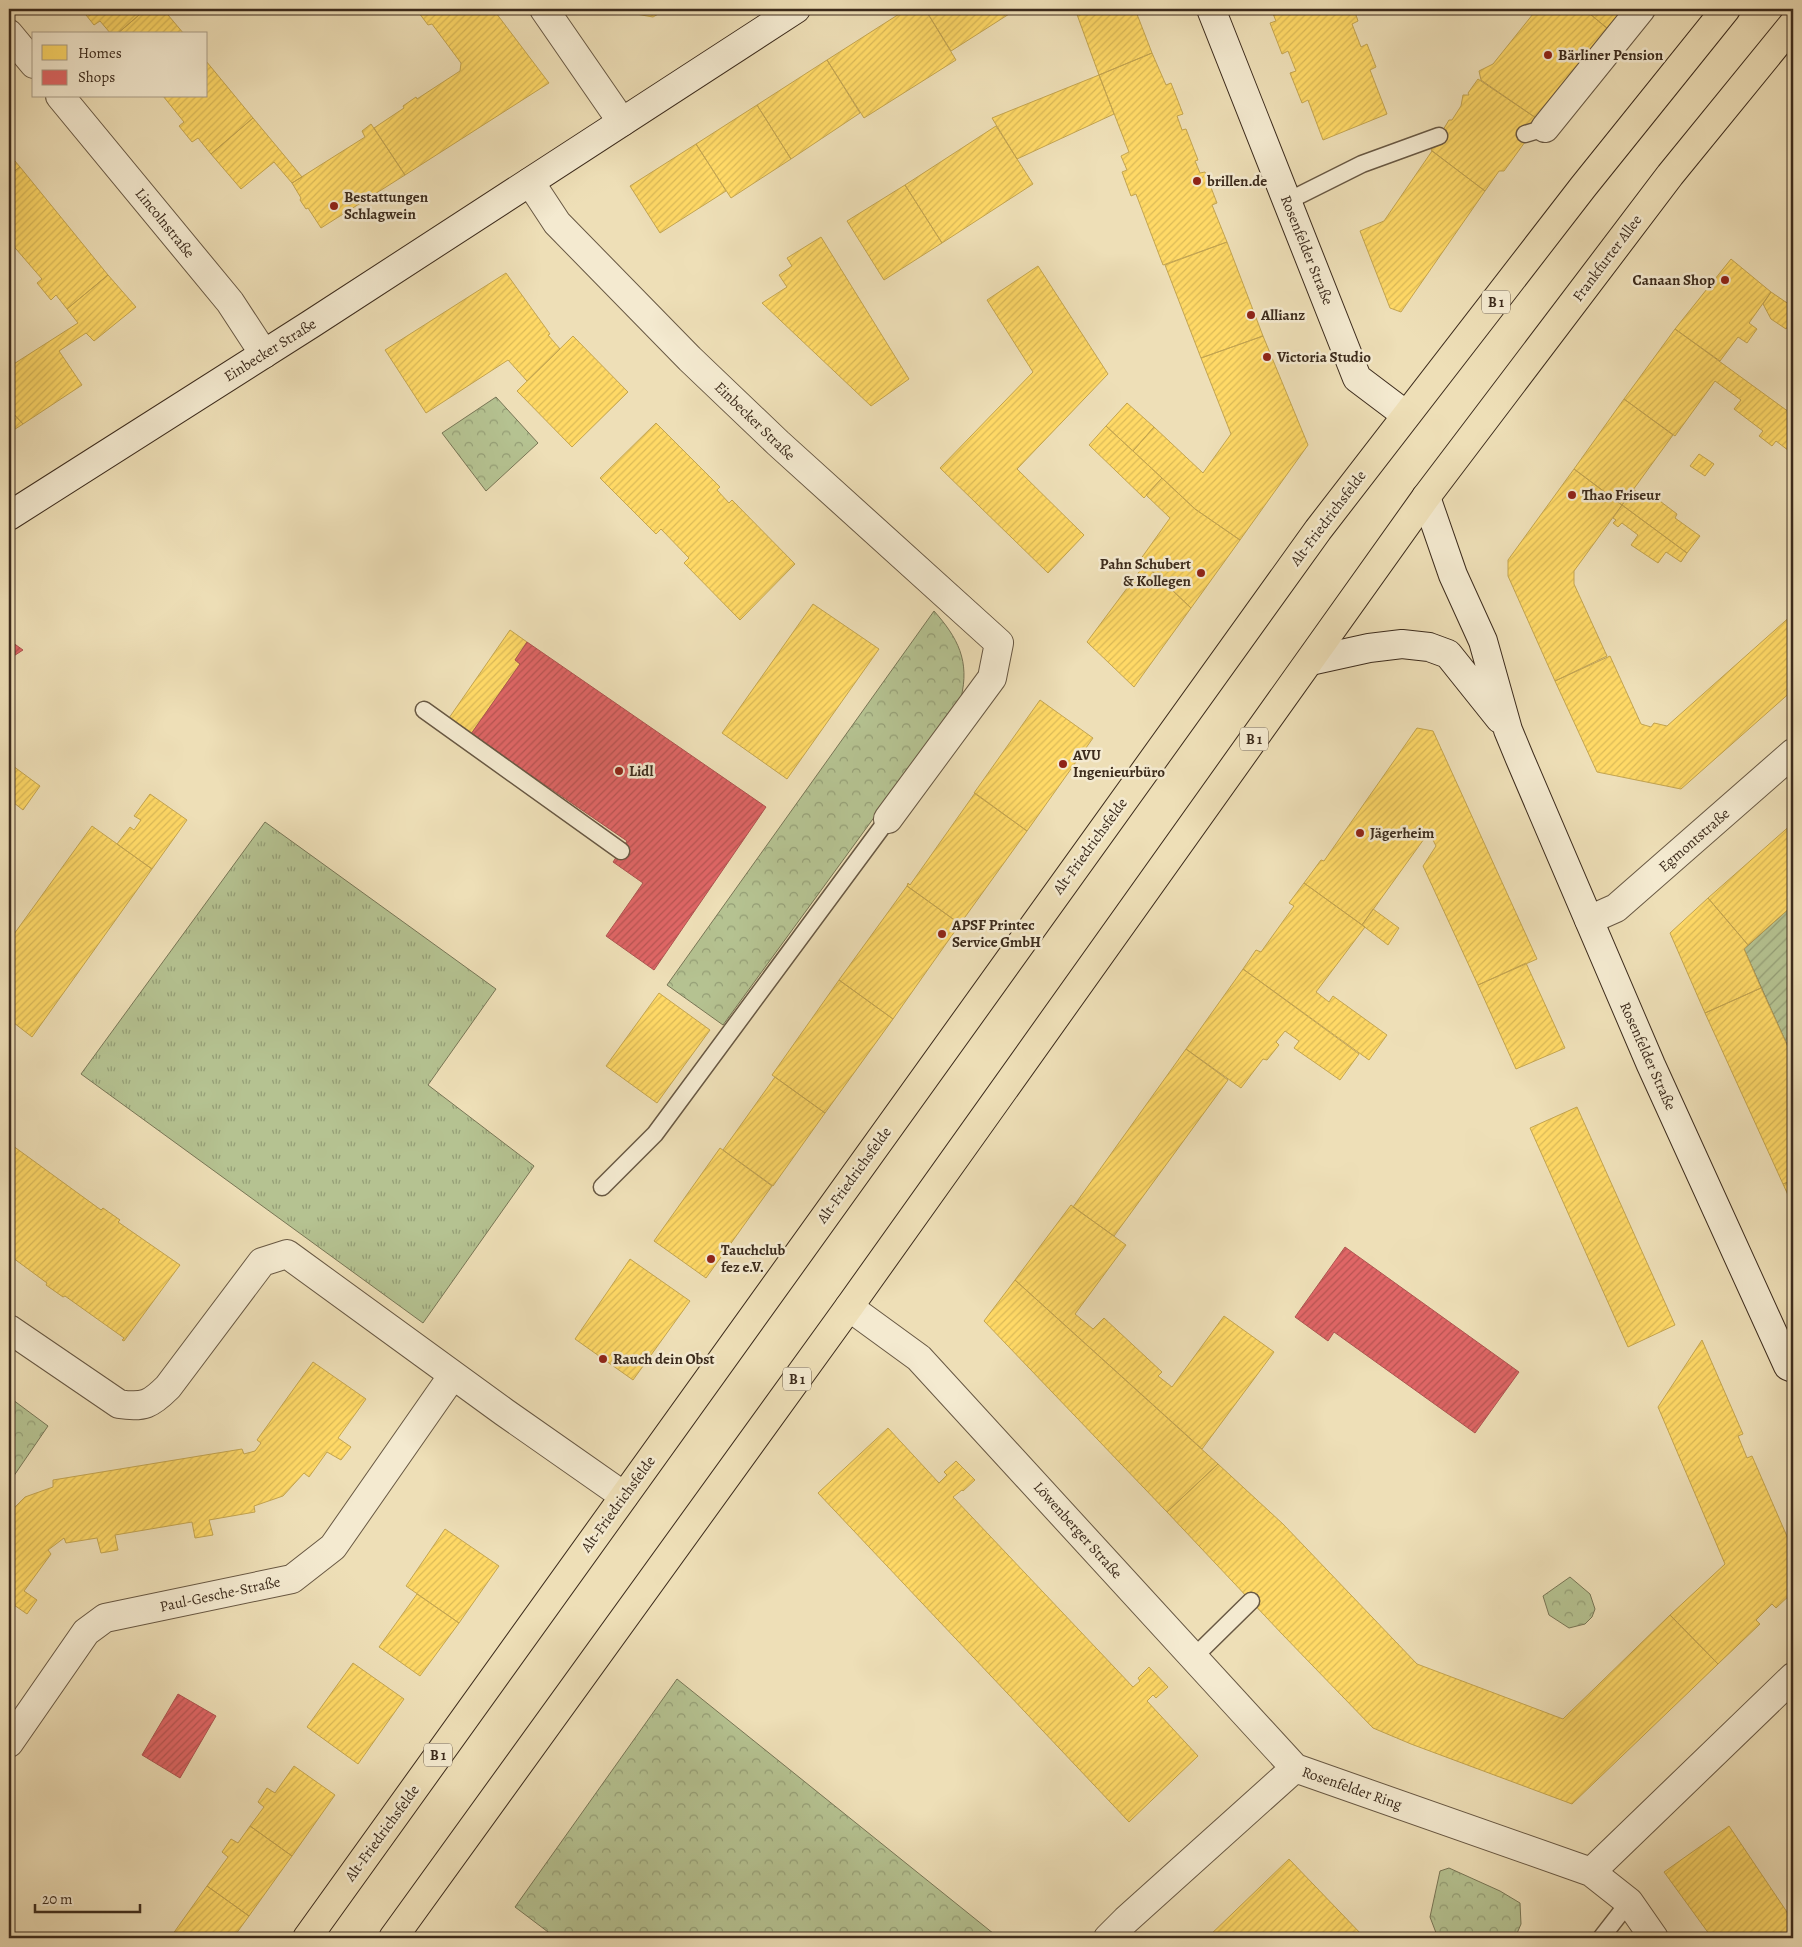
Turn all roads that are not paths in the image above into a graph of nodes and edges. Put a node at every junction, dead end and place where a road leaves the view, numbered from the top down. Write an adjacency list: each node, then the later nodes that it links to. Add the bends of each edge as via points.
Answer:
1 (544, 9): 10 (street)
2 (796, 9): 10 (street, Einbecker Straße)
3 (1211, 9): 14 (street, Rosenfelder Straße)
4 (1642, 9): 11 (street)
5 (1726, 9): 16 (main road, B 1)
6 (1793, 24): 17 (main road, Frankfurter Allee / B 1, via 1670,174)
7 (9, 34): 8 (street)
8 (32, 62)
9 (62, 98): 15 (street, Lincolnstraße, via 230,302)
10 (622, 122): 13 (street, Einbecker Straße)
11 (1535, 131)
12 (1439, 136): 14 (lane, via 1362,164)
13 (530, 182): 15 (street, Einbecker Straße); 23 (street, Einbecker Straße, via 557,223 690,359 999,643 992,678)
14 (1288, 201): 16 (street, Rosenfelder Straße, via 1357,378)
15 (264, 354): 18 (street, Einbecker Straße)
16 (1406, 415): 31 (main road, Alt-Friedrichsfelde / B 1, via 1192,704)
17 (1426, 498): 19 (main road, B 1); 21 (street, Rosenfelder Straße, via 1453,575 1483,641)
18 (9, 516)
19 (1310, 661): 21 (street, Rosenfelder Straße, via 1402,644 1429,647 1448,654); 27 (main road, B 1)
20 (424, 710): 24 (lane)
21 (1508, 730): 25 (street, Rosenfelder Straße)
22 (1793, 753): 25 (street, Egmontstraße, via 1616,908)
23 (888, 819): 26 (lane, via 655,1134)
24 (621, 851)
25 (1590, 920): 29 (street, Rosenfelder Straße, via 1651,1064)
26 (602, 1187)
27 (848, 1307): 33 (street, Löwenberger Straße, via 919,1358); 40 (main road, B 1)
28 (9, 1329): 30 (street, via 119,1404 136,1406 154,1401 168,1386 262,1262 287,1254)
29 (1791, 1371)
30 (453, 1375): 31 (street); 35 (street, Paul-Gesche-Straße, via 333,1547 292,1579 105,1618 86,1632)
31 (624, 1496): 39 (main road, Alt-Friedrichsfelde / B 1)
32 (1251, 1601): 33 (lane)
33 (1194, 1657): 36 (street, Löwenberger Straße)
34 (1793, 1677): 37 (street)
35 (9, 1743)
36 (1295, 1768): 37 (street, Rosenfelder Ring); 41 (street, Rosenfelder Ring)
37 (1591, 1872): 38 (street, Rosenfelder Ring)
38 (1629, 1902): 42 (lane); 43 (street, Rosenfelder Ring)
39 (307, 1938)
40 (393, 1938)
41 (1108, 1938)
42 (1601, 1938)
43 (1654, 1938)

